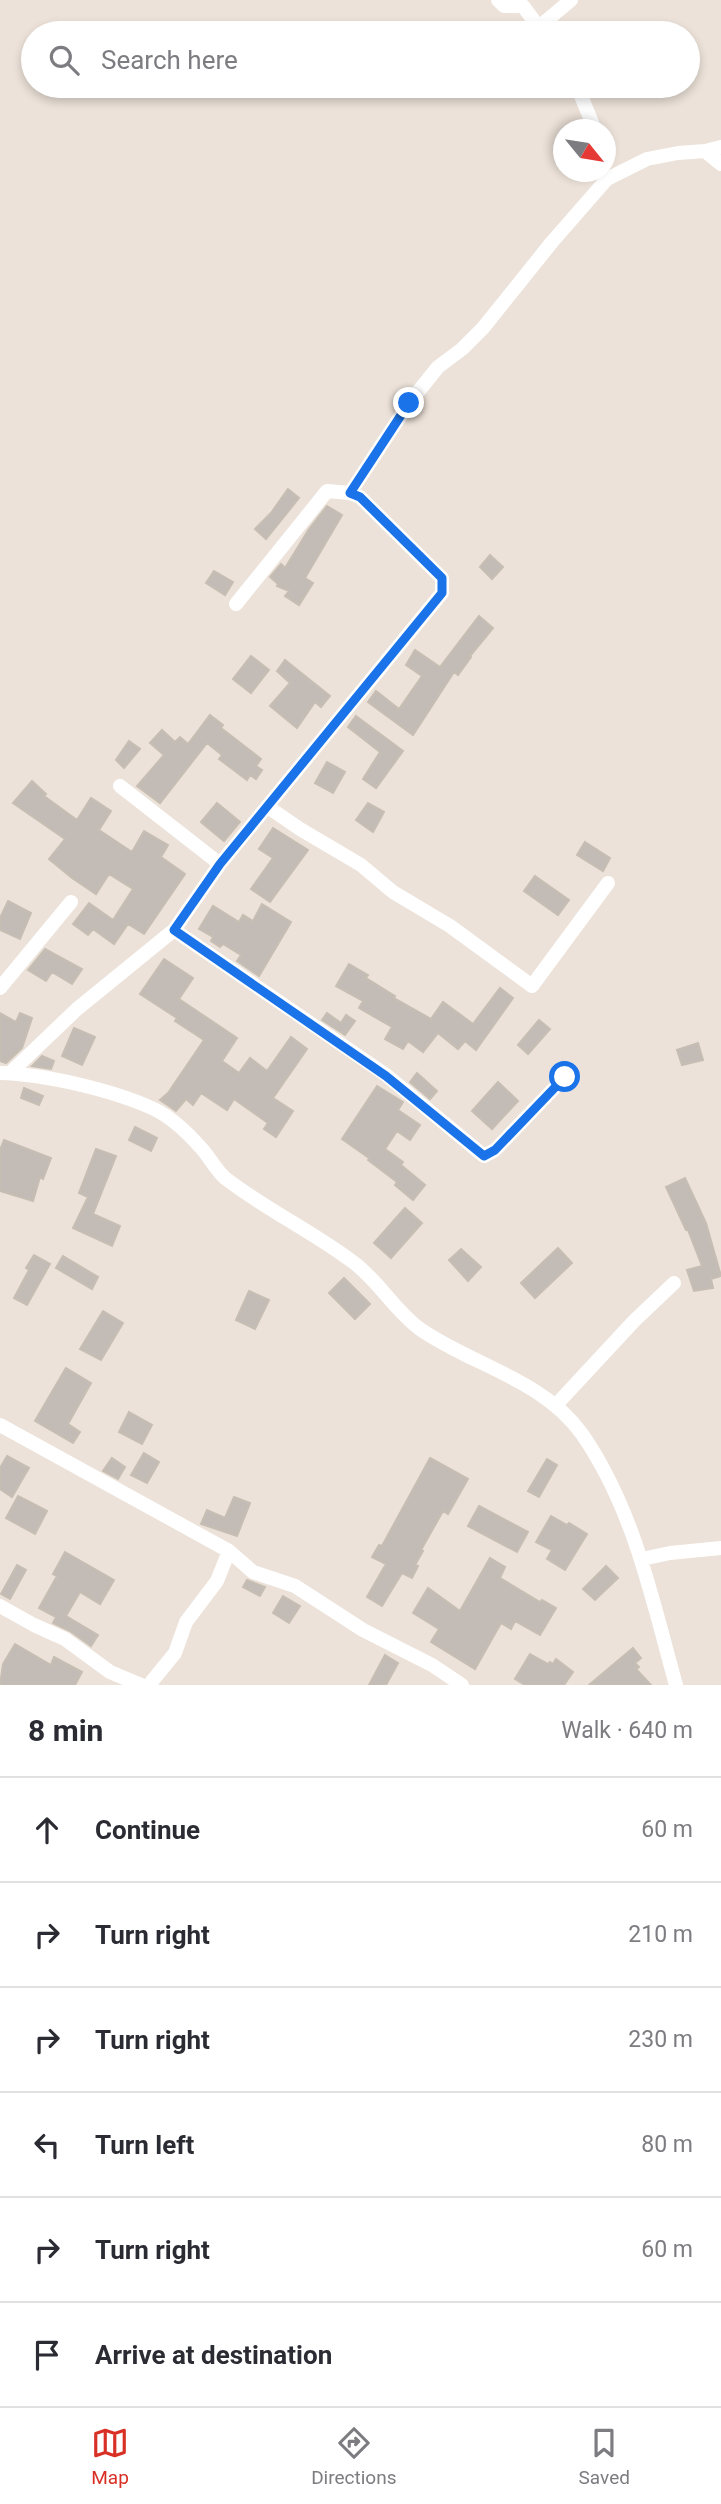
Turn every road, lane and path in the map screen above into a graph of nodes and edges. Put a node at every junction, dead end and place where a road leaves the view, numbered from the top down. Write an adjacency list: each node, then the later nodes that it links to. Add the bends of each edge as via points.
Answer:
1 (498, 0): 3 (street, via 509,8 523,6)
2 (571, 0): 4 (street)
3 (534, 21)
4 (550, 21)
5 (582, 98): 6 (street)
6 (590, 119)
7 (721, 147): 8 (street)
8 (705, 151): 9 (street); 10 (street, via 647,159)
9 (721, 164)
10 (616, 171)
11 (600, 182): 12 (street, via 483,328 438,367 409,403)
12 (350, 493): 13 (street, via 327,491); 15 (street, via 360,497 431,566 442,578 442,593)
13 (236, 604)
14 (120, 786): 16 (street)
15 (268, 807): 16 (street); 17 (street, via 361,865 393,892 450,926 532,986)
16 (220, 864): 19 (street)
17 (608, 883)
18 (71, 902): 20 (street)
19 (174, 930): 21 (street); 22 (street, via 386,1076 484,1156)
20 (0, 988)
21 (5, 1073): 24 (street, via 117,1096 181,1126 222,1175 365,1272 418,1327)
22 (565, 1077)
23 (674, 1283): 24 (street)
24 (556, 1405): 28 (street, via 581,1433 618,1494)
25 (0, 1425): 27 (street)
26 (721, 1548): 28 (street)
27 (229, 1551): 31 (street, via 217,1581 186,1622 175,1653); 32 (street, via 253,1572 295,1586)
28 (642, 1559): 33 (street)
29 (0, 1605): 30 (street, via 65,1639 110,1672)
30 (141, 1685)
31 (149, 1685)
32 (462, 1685)
33 (677, 1685)

